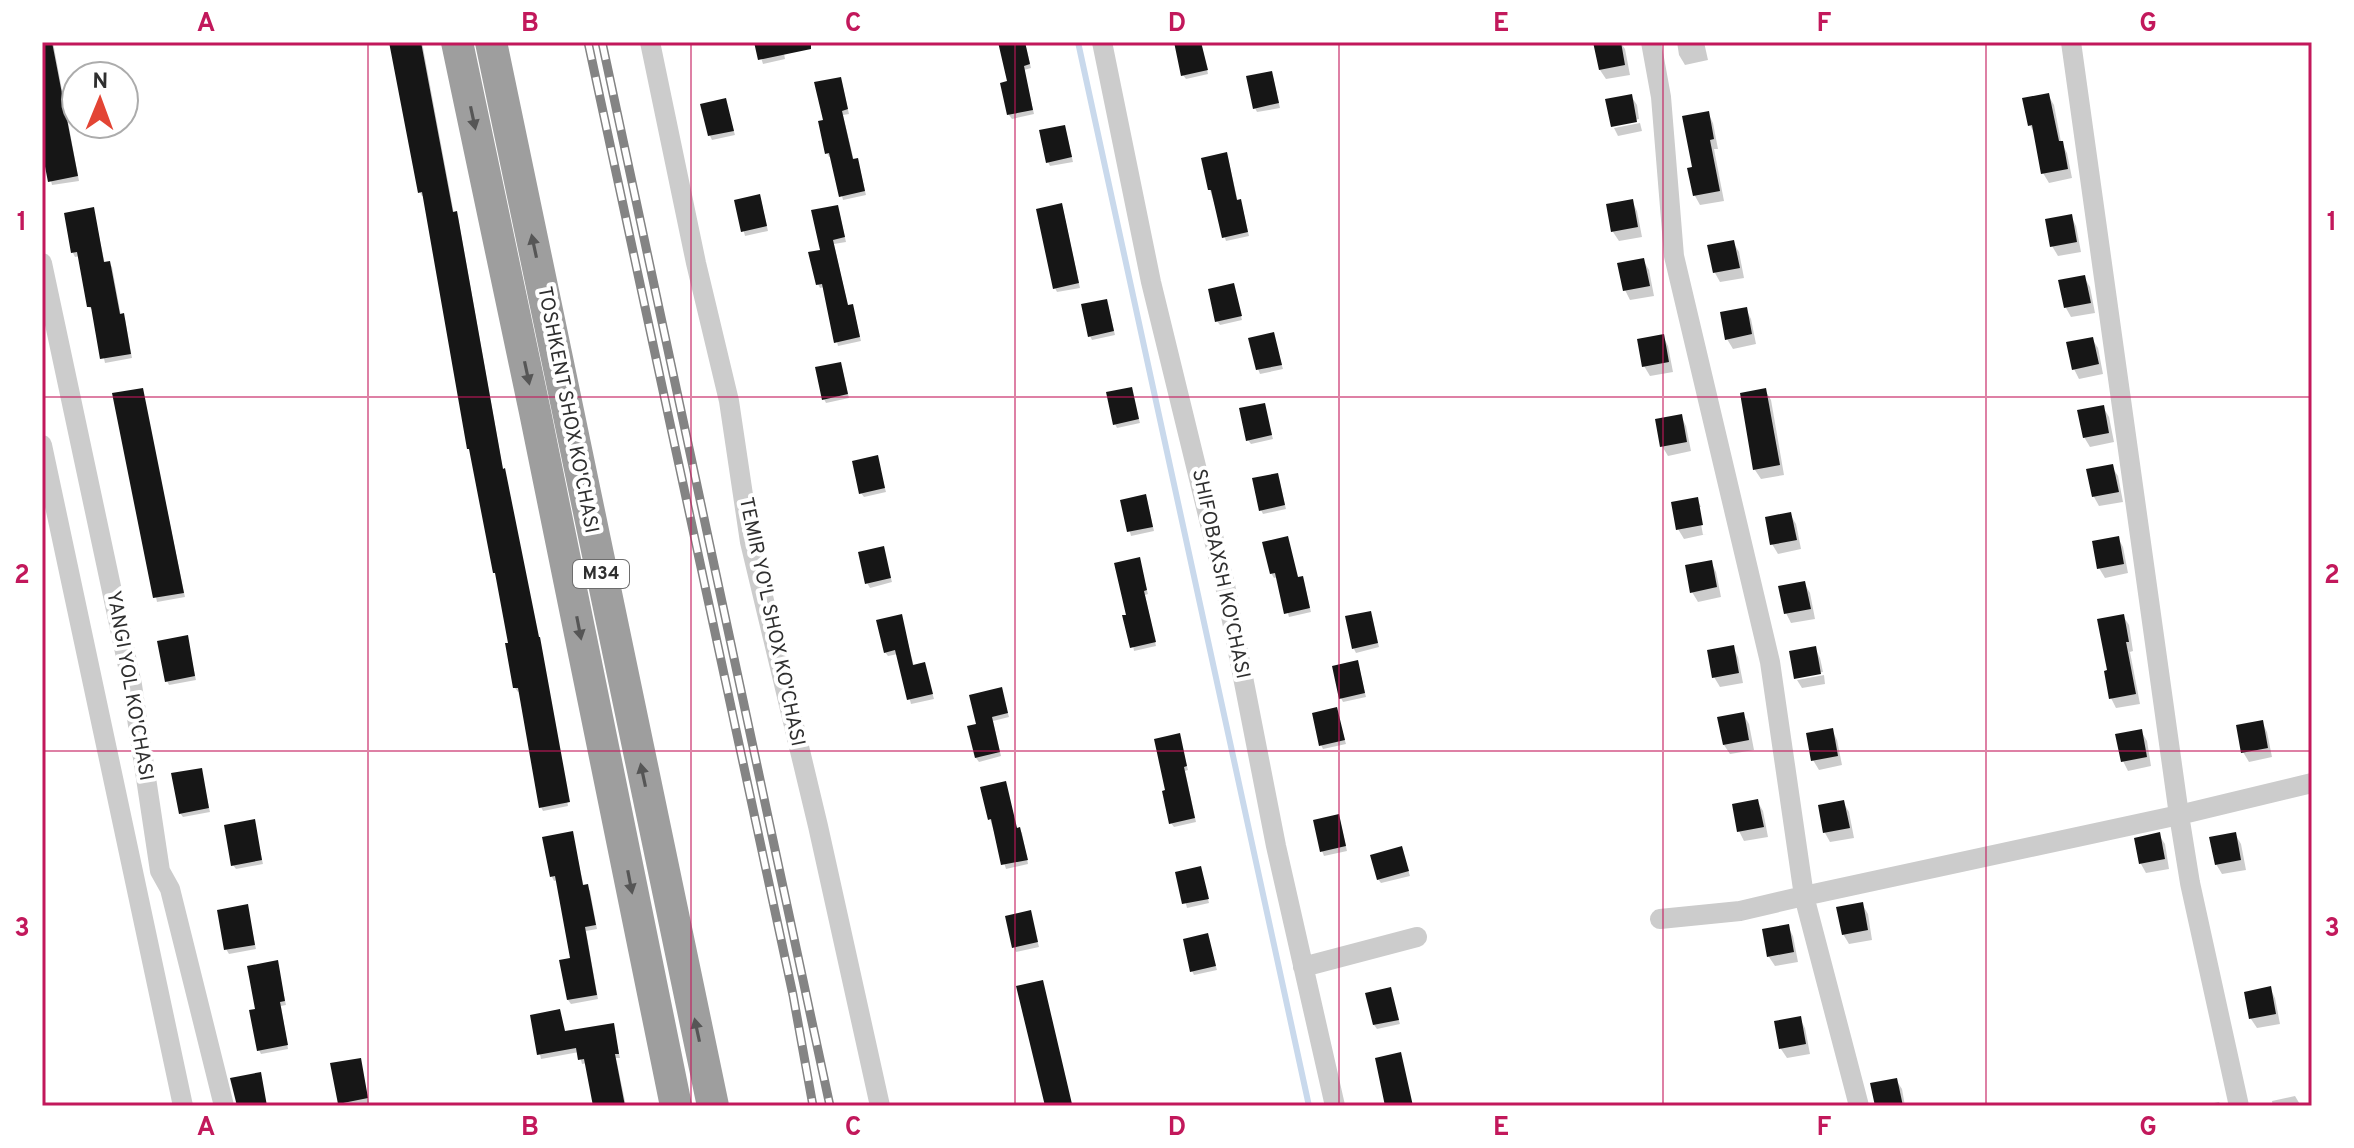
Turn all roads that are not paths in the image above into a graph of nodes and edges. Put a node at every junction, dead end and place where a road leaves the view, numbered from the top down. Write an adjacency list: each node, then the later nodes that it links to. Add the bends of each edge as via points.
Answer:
1 (457, 42): 17 (highway, TOSHKENT SHOX KO'CHASI / M34, one-way to 17)
2 (491, 42): 18 (highway, TOSHKENT SHOX KO'CHASI / M34, one-way to 2)
3 (650, 42): 19 (street, TEMIR YO'L SHOX KO'CHASI, via 729,401 750,542)
4 (1102, 42): 14 (street, SHIFOBAXSH KO'CHASI, via 1151,282 1225,585)
5 (1651, 42): 11 (street, via 1661,97 1674,256 1770,662)
6 (2071, 42): 10 (street)
7 (42, 263): 16 (street, YANGI YOL KO'CHASI, via 132,685 160,871 170,889)
8 (42, 445): 15 (street)
9 (2312, 783): 10 (street)
10 (2179, 815): 11 (street); 22 (street)
11 (1804, 896): 12 (street, via 1740,911); 21 (street)
12 (1660, 919)
13 (1417, 937): 14 (street)
14 (1303, 967): 20 (street, SHIFOBAXSH KO'CHASI)
15 (183, 1106)
16 (224, 1106)
17 (676, 1106)
18 (713, 1106)
19 (880, 1106)
20 (1335, 1106)
21 (1859, 1106)
22 (2239, 1106)

